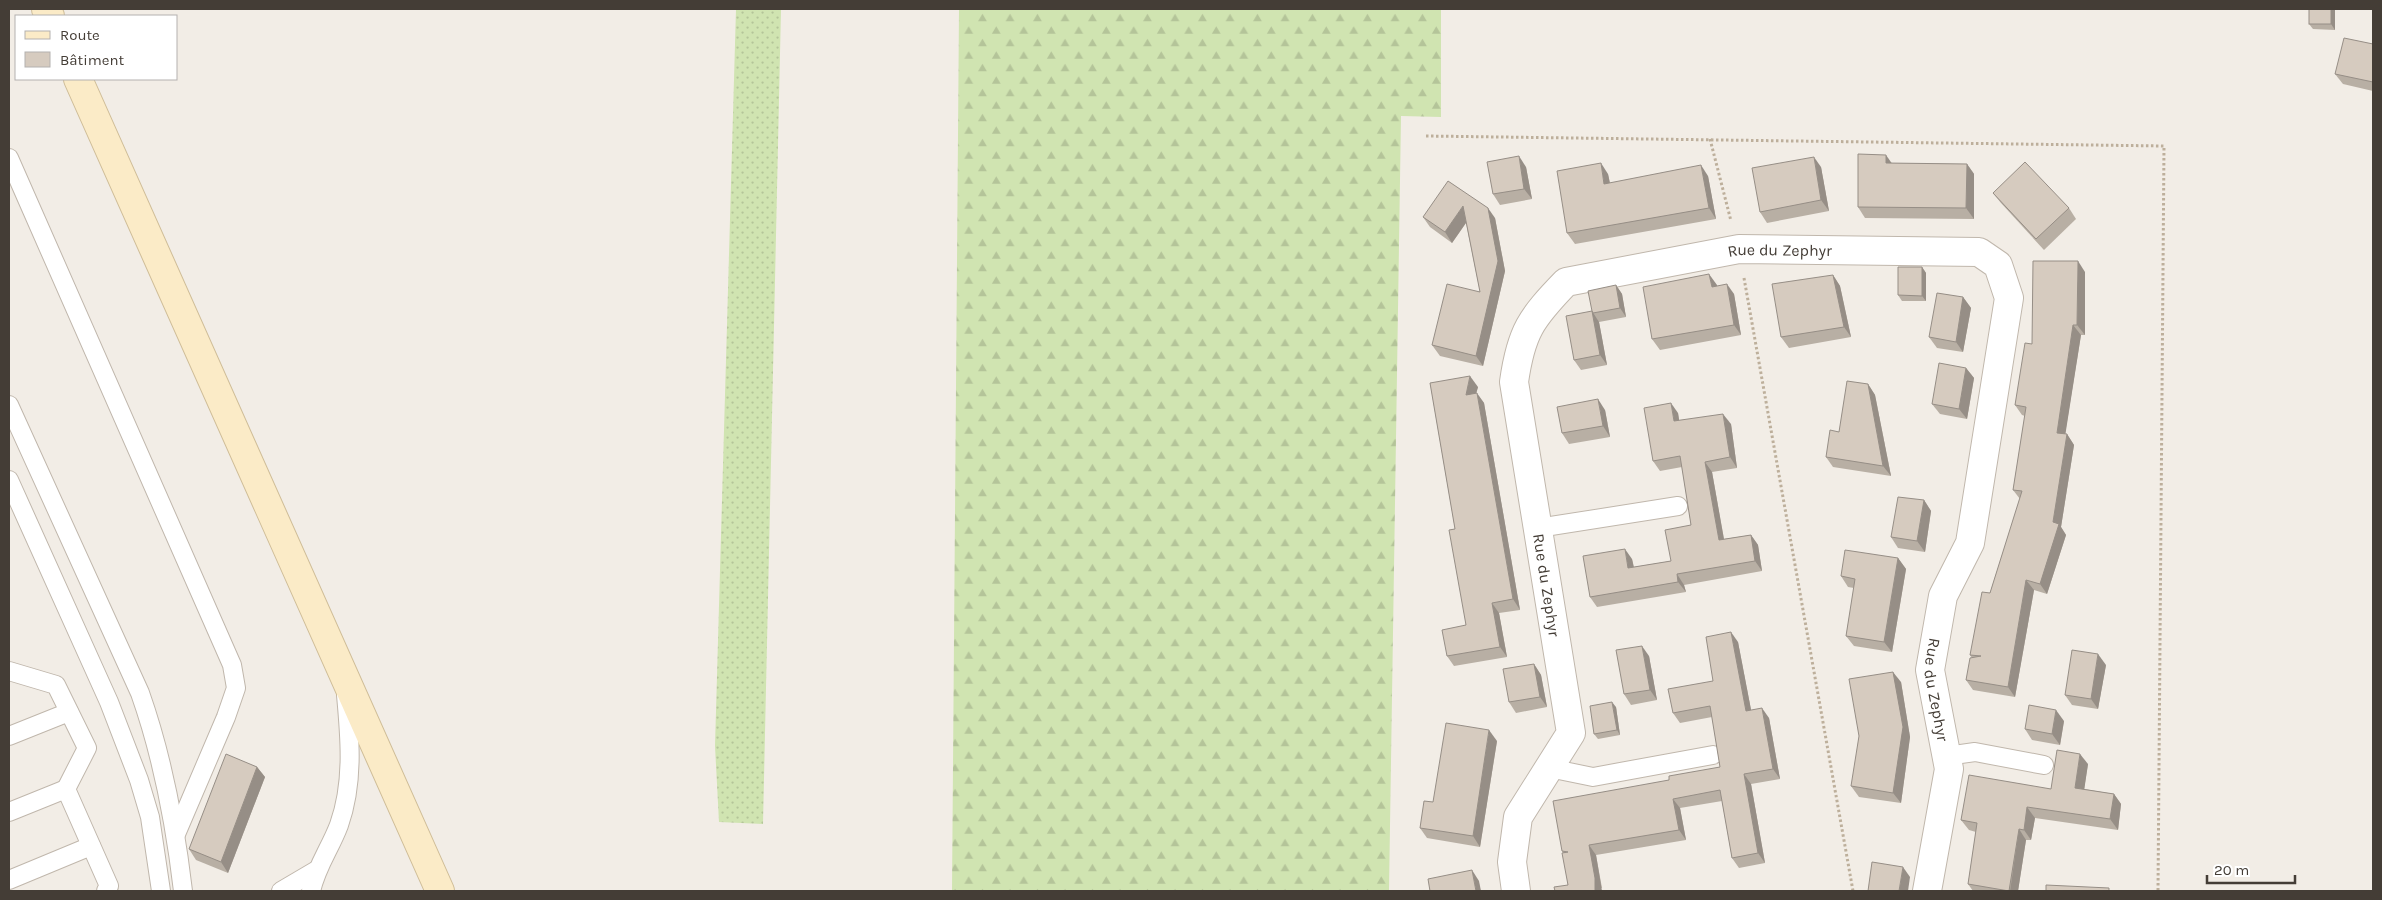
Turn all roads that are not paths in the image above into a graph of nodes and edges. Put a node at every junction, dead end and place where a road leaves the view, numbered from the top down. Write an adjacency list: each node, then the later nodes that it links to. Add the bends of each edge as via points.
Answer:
1 (78, 80): 8 (street)
2 (9, 158): 17 (lane, via 232,665 236,688)
3 (9, 406): 17 (lane, via 140,692 156,738)
4 (9, 480): 22 (lane, via 109,702 136,771 150,817)
5 (1678, 506): 6 (lane)
6 (1538, 528): 12 (street, Rue du Zephyr, via 1514,382 1518,349 1531,322 1566,282 1739,249 1979,252 1998,265 2009,298 1970,543 1944,596 1930,670); 14 (street, Rue du Zephyr, via 1571,733)
7 (9, 671): 9 (lane, via 56,686)
8 (345, 677): 19 (lane, via 349,778 339,825); 26 (street)
9 (69, 712): 10 (lane); 15 (lane, via 87,748)
10 (9, 736)
11 (1713, 755): 14 (lane, via 1593,777)
12 (1947, 756): 13 (lane, via 1975,752); 28 (street, Rue du Zephyr, via 1950,769)
13 (2044, 765)
14 (1549, 768): 27 (street, Rue du Zephyr, via 1518,817 1512,862)
15 (66, 789): 16 (lane); 18 (lane)
16 (9, 812)
17 (176, 834): 23 (lane)
18 (91, 846): 20 (lane); 21 (lane, via 109,886)
19 (316, 871): 24 (lane); 25 (lane)
20 (9, 880)
21 (106, 891)
22 (161, 891)
23 (183, 891)
24 (281, 891)
25 (311, 891)
26 (440, 891)
27 (1516, 891)
28 (1927, 891)

